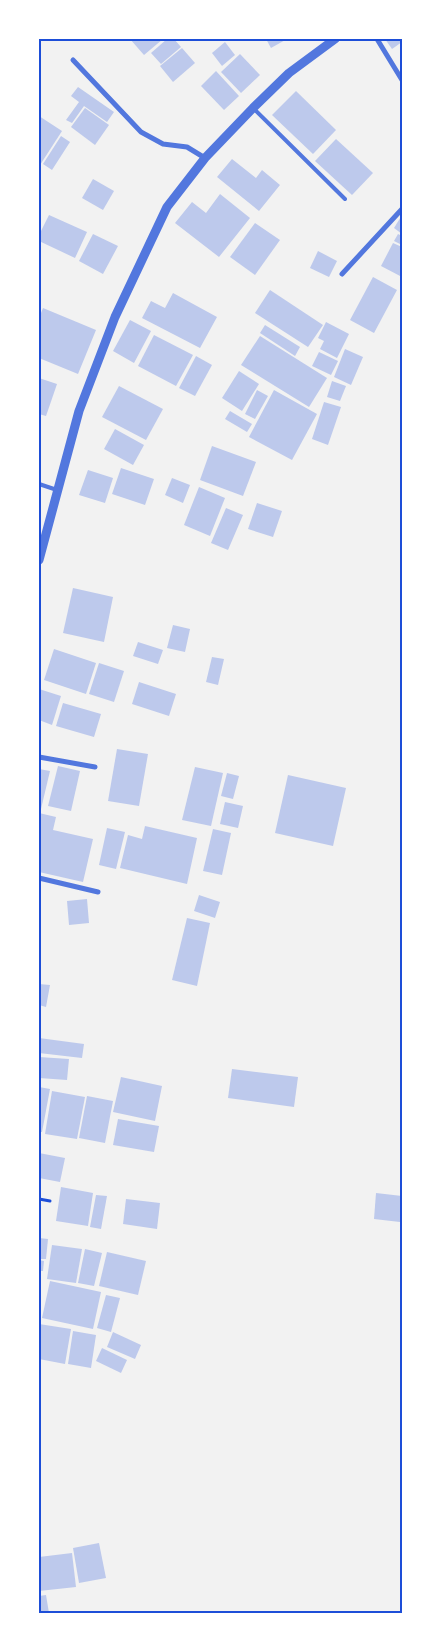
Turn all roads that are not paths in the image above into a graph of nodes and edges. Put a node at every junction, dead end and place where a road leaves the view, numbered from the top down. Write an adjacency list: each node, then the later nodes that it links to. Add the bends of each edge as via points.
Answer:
1 (335, 39): 5 (street, via 289,73)
2 (377, 39): 4 (street)
3 (73, 60): 6 (street, via 141,132 163,144 187,147)
4 (402, 80)
5 (253, 108): 6 (street); 7 (lane)
6 (205, 158): 11 (street, via 167,207 115,317 79,411)
7 (345, 199)
8 (402, 209): 9 (street)
9 (342, 274)
10 (39, 484): 11 (lane)
11 (56, 490): 12 (street)
12 (39, 560)
13 (39, 757): 14 (street)
14 (95, 767)
15 (39, 878): 16 (street)
16 (98, 892)

